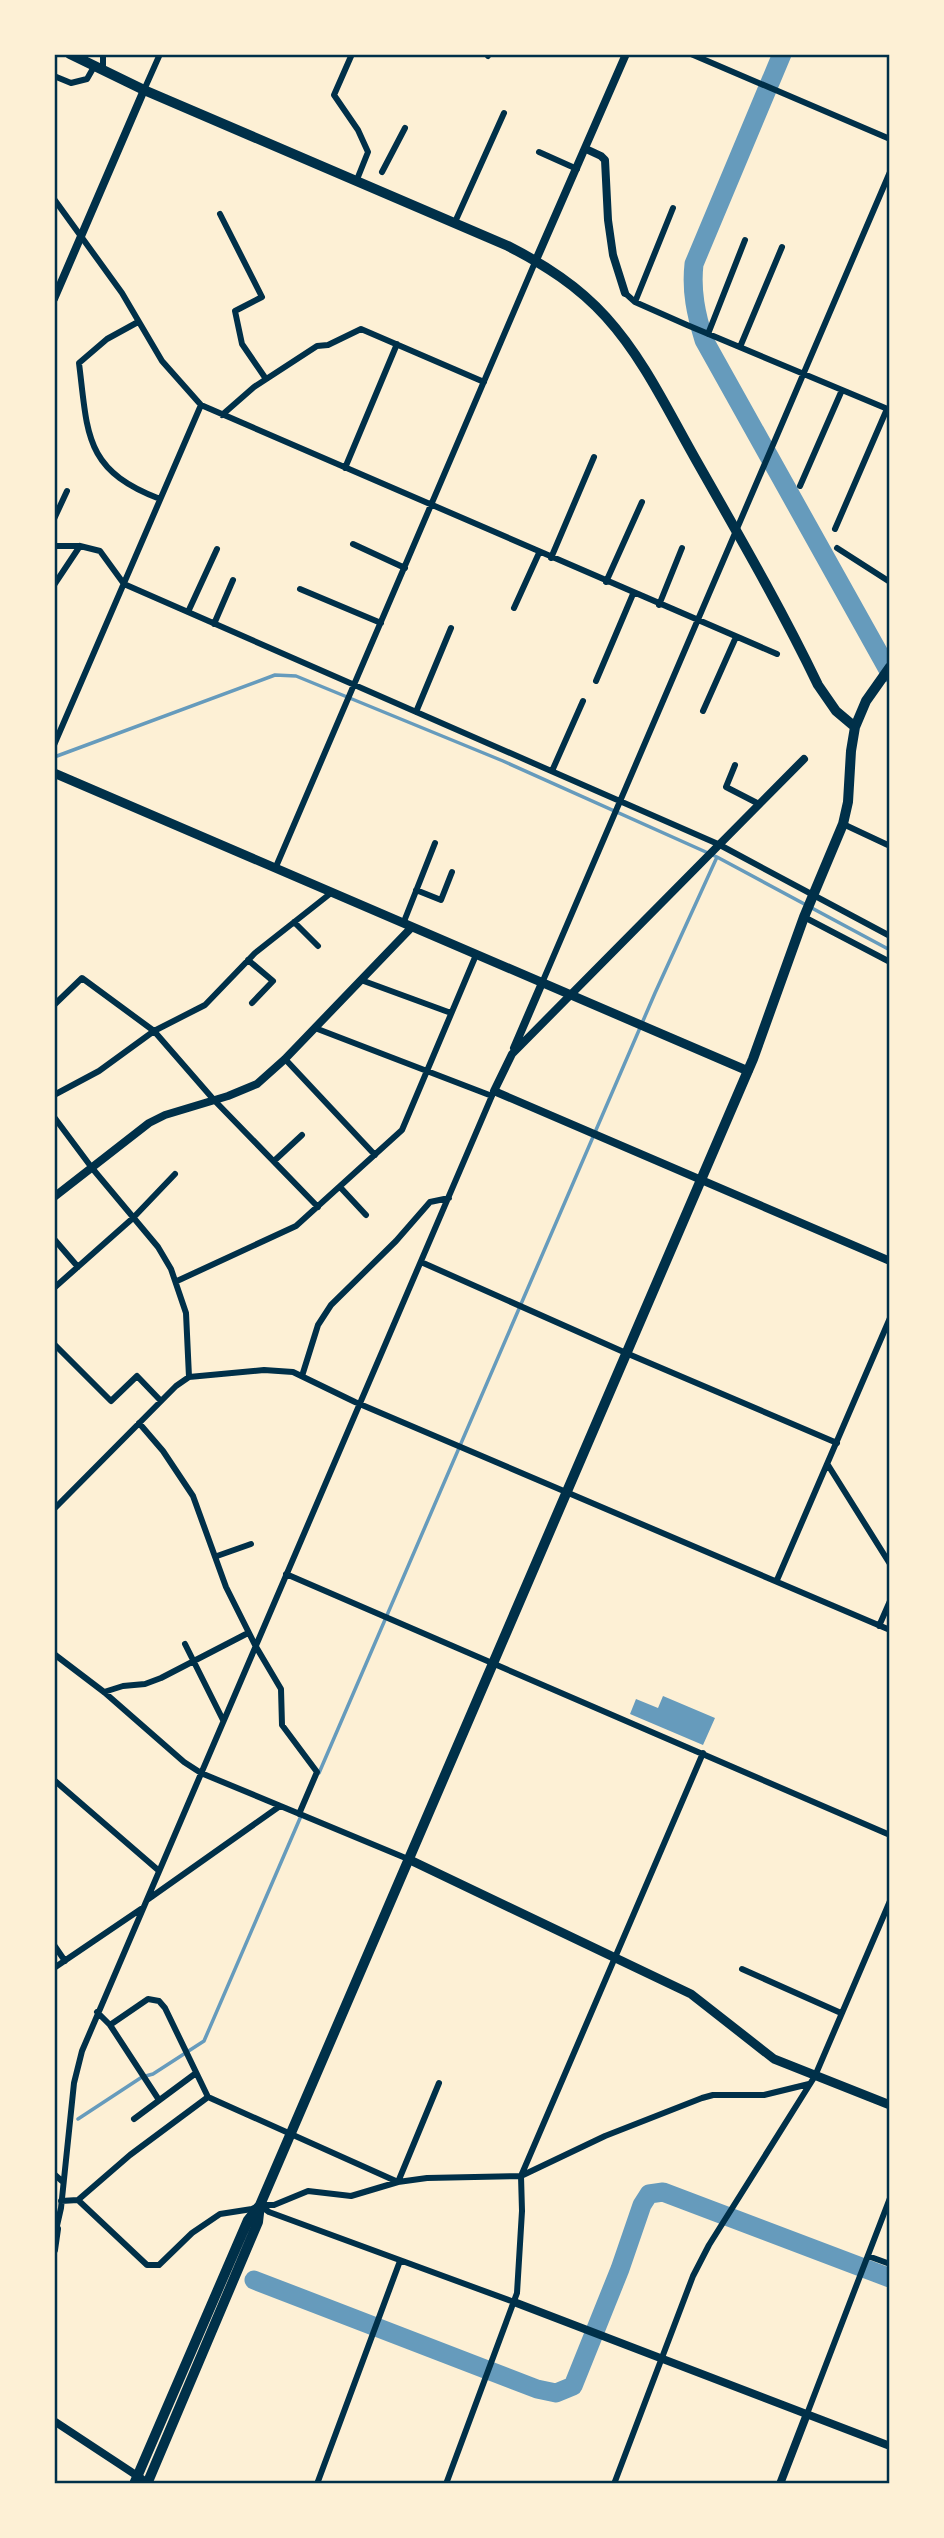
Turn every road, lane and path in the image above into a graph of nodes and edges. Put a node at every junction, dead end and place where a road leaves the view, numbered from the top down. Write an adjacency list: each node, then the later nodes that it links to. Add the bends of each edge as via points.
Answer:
1 (70, 54): 7 (highway)
2 (103, 54): 7 (street)
3 (160, 54): 9 (street)
4 (352, 54): 18 (street, via 334,95 369,152)
5 (626, 54): 13 (street)
6 (691, 54): 12 (street)
7 (99, 67): 8 (street, via 87,79 71,83); 9 (highway)
8 (54, 76)
9 (144, 90): 18 (highway); 23 (street)
10 (504, 113): 22 (street)
11 (405, 128): 16 (street)
12 (890, 139)
13 (586, 149): 15 (street); 27 (street, via 605,160 613,255)
14 (538, 152): 15 (street)
15 (577, 169): 26 (street)
16 (383, 172)
17 (890, 172): 34 (street)
18 (356, 182): 22 (highway)
19 (54, 199): 23 (street)
20 (673, 208): 29 (street)
21 (220, 214): 35 (street, via 262,297 234,311 242,344)
22 (455, 222): 26 (highway)
23 (83, 236): 28 (street); 30 (street)
24 (745, 240): 31 (street)
25 (782, 247): 33 (street)
26 (536, 260): 36 (street); 50 (highway, via 582,293 634,351)
27 (625, 293): 29 (street)
28 (54, 299)
29 (635, 302): 31 (street)
30 (138, 322): 38 (street, via 162,361); 45 (street, via 107,339 79,363 87,430 99,459 125,483)
31 (710, 334): 33 (street)
32 (397, 344): 35 (street, via 361,329 317,346); 36 (street); 42 (street)
33 (740, 347): 34 (street)
34 (803, 373): 37 (street); 50 (street)
35 (266, 379): 40 (street)
36 (484, 382): 47 (street)
37 (842, 390): 39 (street); 43 (street)
38 (201, 405): 40 (street); 45 (street)
39 (888, 410): 49 (street)
40 (222, 415): 42 (street)
41 (594, 457): 58 (street)
42 (345, 468): 47 (street)
43 (800, 486)
44 (67, 491): 48 (street)
45 (160, 499): 63 (street)
46 (642, 502): 61 (street)
47 (431, 506): 57 (street); 59 (street)
48 (54, 519)
49 (835, 529)
50 (736, 533): 70 (street); 82 (highway, via 818,685 836,711)
51 (353, 544): 59 (street)
52 (54, 546): 53 (street)
53 (80, 546): 63 (street, via 100,551); 64 (street)
54 (682, 548): 67 (street)
55 (836, 548): 62 (street)
56 (217, 549): 69 (street)
57 (539, 553): 58 (street); 68 (street)
58 (551, 558): 61 (street)
59 (405, 568): 71 (street)
60 (233, 580): 72 (street)
61 (606, 582): 66 (street)
62 (890, 582)
63 (124, 584): 69 (street); 83 (street)
64 (54, 585)
65 (300, 589): 71 (street)
66 (633, 594): 67 (street); 77 (street)
67 (659, 605): 70 (street)
68 (514, 608)
69 (188, 612): 72 (street)
70 (697, 621): 74 (street); 88 (street)
71 (381, 623): 78 (street)
72 (214, 624): 78 (street)
73 (451, 628): 81 (street)
74 (736, 637): 75 (street); 80 (street)
75 (777, 654)
76 (887, 671): 82 (highway)
77 (596, 681)
78 (353, 688): 81 (street); 94 (street)
79 (583, 701): 86 (street)
80 (703, 711)
81 (416, 712): 86 (street)
82 (855, 727): 90 (highway)
83 (54, 745)
84 (804, 759): 89 (street)
85 (735, 765): 89 (street, via 726,787)
86 (552, 771): 88 (street)
87 (54, 773): 94 (main road)
88 (620, 802): 92 (street); 108 (street)
89 (759, 804): 92 (street)
90 (843, 824): 93 (street); 98 (highway)
91 (435, 843): 96 (street)
92 (718, 844): 98 (street); 109 (street)
93 (890, 846)
94 (275, 869): 97 (main road)
95 (452, 873): 96 (street, via 441,900)
96 (416, 890): 101 (street)
97 (331, 893): 100 (street); 101 (main road)
98 (813, 896): 99 (highway); 102 (street)
99 (804, 917): 106 (street); 118 (highway)
100 (294, 922): 103 (street); 105 (street)
101 (407, 926): 104 (main road); 107 (street)
102 (890, 936)
103 (318, 946)
104 (475, 955): 108 (main road); 112 (street)
105 (248, 960): 110 (street, via 273,981); 114 (street, via 205,1005)
106 (890, 962)
107 (361, 980): 112 (street); 113 (street)
108 (542, 983): 109 (main road); 115 (street)
109 (569, 994): 115 (street); 118 (main road)
110 (252, 1003)
111 (54, 1005): 114 (street, via 82,978)
112 (451, 1013): 117 (street)
113 (315, 1028): 116 (street); 117 (street)
114 (154, 1031): 120 (street, via 99,1071); 121 (street)
115 (512, 1054): 119 (street)
116 (285, 1059): 121 (street, via 257,1083); 124 (street)
117 (427, 1070): 119 (street); 124 (street, via 402,1130)
118 (748, 1070): 128 (highway)
119 (493, 1093): 128 (street); 131 (street)
120 (54, 1095)
121 (214, 1100): 125 (street); 126 (street, via 149,1123)
122 (54, 1117): 126 (street)
123 (302, 1135): 125 (street)
124 (375, 1155): 129 (street)
125 (274, 1161): 132 (street)
126 (92, 1168): 130 (street); 134 (street)
127 (175, 1174): 134 (street)
128 (701, 1180): 136 (street); 143 (highway)
129 (340, 1187): 132 (street); 133 (street)
130 (54, 1197)
131 (449, 1198): 137 (street); 144 (street, via 430,1202 331,1305 314,1335)
132 (318, 1207): 139 (street, via 296,1226)
133 (366, 1215)
134 (133, 1218): 138 (street); 139 (street, via 158,1247)
135 (54, 1239): 138 (street)
136 (890, 1261)
137 (421, 1262): 143 (street); 147 (street)
138 (78, 1267): 140 (street)
139 (177, 1281): 145 (street, via 186,1314)
140 (54, 1288)
141 (890, 1318): 149 (street)
142 (54, 1344): 146 (street, via 111,1401 137,1376)
143 (626, 1353): 149 (street); 151 (highway)
144 (302, 1376): 145 (street, via 264,1370); 147 (street)
145 (189, 1377): 146 (street)
146 (161, 1401): 148 (street)
147 (360, 1403): 151 (street); 156 (street)
148 (139, 1423): 152 (street); 154 (street, via 188,1486)
149 (837, 1443): 150 (street)
150 (828, 1465): 155 (street); 157 (street)
151 (567, 1492): 157 (street); 166 (highway)
152 (54, 1509)
153 (251, 1544): 154 (street)
154 (217, 1556): 161 (street)
155 (890, 1564)
156 (286, 1574): 163 (street); 166 (street)
157 (777, 1580): 159 (street)
158 (890, 1601): 159 (street)
159 (879, 1626): 160 (street)
160 (890, 1630)
161 (248, 1633): 163 (street); 165 (street)
162 (185, 1644): 165 (street)
163 (255, 1645): 168 (street); 173 (street, via 281,1689 282,1725 317,1772)
164 (56, 1658): 167 (street)
165 (194, 1662): 167 (street, via 145,1684); 168 (street)
166 (492, 1664): 169 (street); 175 (highway)
167 (104, 1692): 170 (street)
168 (223, 1721): 170 (street)
169 (703, 1754): 174 (street); 180 (street)
170 (201, 1773): 172 (street); 176 (street)
171 (56, 1784): 176 (street)
172 (280, 1806): 173 (street); 178 (street)
173 (299, 1814): 175 (street)
174 (890, 1835)
175 (408, 1859): 180 (main road); 194 (highway)
176 (158, 1870): 178 (street)
177 (890, 1901): 185 (street)
178 (144, 1905): 181 (street); 184 (street)
179 (54, 1945): 181 (street)
180 (615, 1957): 188 (main road, via 691,1994 774,2059); 196 (street)
181 (65, 1961): 182 (street)
182 (54, 1968)
183 (742, 1969): 185 (street)
184 (97, 2012): 186 (street); 197 (street, via 74,2083)
185 (841, 2013): 188 (street)
186 (110, 2025): 187 (street, via 148,1999 159,2001); 191 (street)
187 (196, 2073): 190 (street); 191 (street)
188 (812, 2080): 192 (main road); 196 (street, via 764,2095 702,2098); 209 (street, via 709,2245)
189 (439, 2083): 198 (street)
190 (208, 2097): 194 (street); 200 (street, via 130,2154)
191 (159, 2100): 193 (street)
192 (889, 2104)
193 (134, 2119)
194 (290, 2135): 198 (street); 202 (highway)
195 (54, 2175): 197 (street)
196 (521, 2176): 198 (street); 208 (street)
197 (63, 2182): 201 (street)
198 (397, 2182): 202 (street, via 351,2196 308,2191 274,2205)
199 (890, 2199): 205 (street)
200 (78, 2200): 201 (street); 202 (street, via 153,2267 220,2214)
201 (61, 2201): 203 (street)
202 (260, 2205): 206 (street); 213 (highway, via 258,2222)
203 (56, 2230): 204 (street)
204 (54, 2250)
205 (868, 2256): 207 (street); 210 (street)
206 (400, 2261): 208 (street); 214 (street)
207 (890, 2264)
208 (514, 2302): 209 (street); 215 (street)
209 (661, 2358): 210 (street); 216 (street)
210 (807, 2414): 212 (street); 217 (street)
211 (54, 2421): 213 (street)
212 (890, 2446)
213 (143, 2482)
214 (317, 2484)
215 (446, 2484)
216 (614, 2484)
217 (780, 2484)

